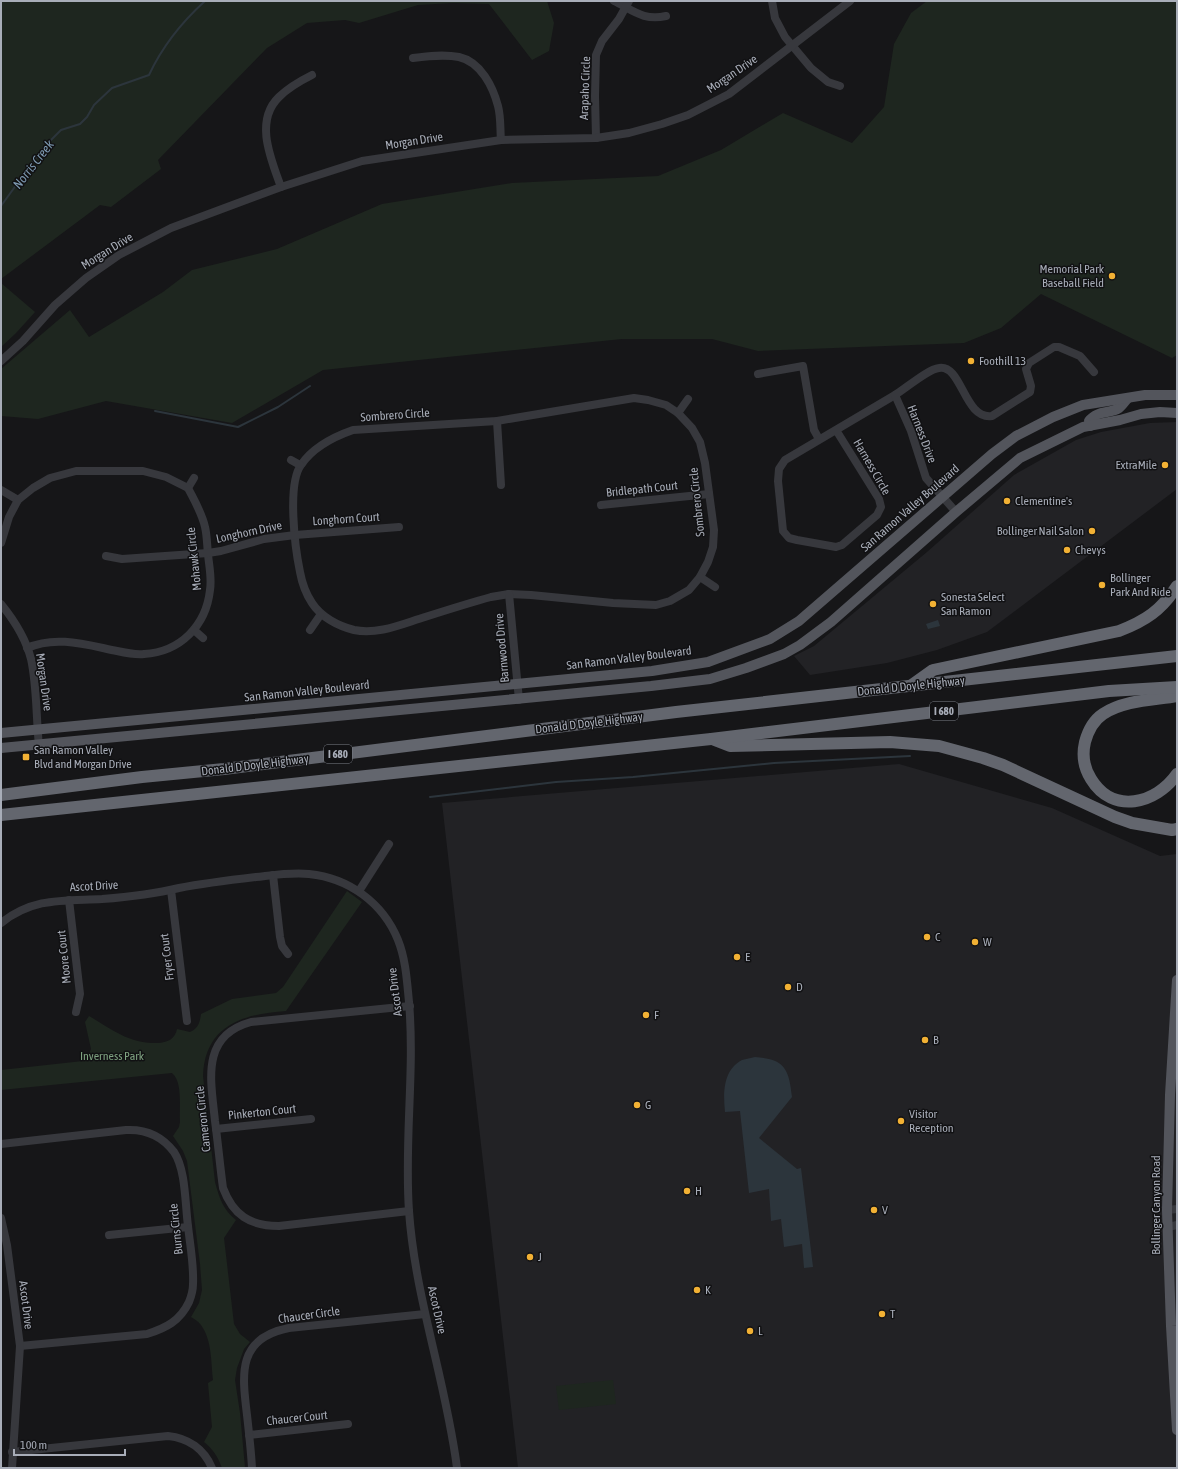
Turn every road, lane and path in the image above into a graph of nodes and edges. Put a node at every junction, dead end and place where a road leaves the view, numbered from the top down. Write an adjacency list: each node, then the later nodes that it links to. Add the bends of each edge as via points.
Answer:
1 (614, 1): 4 (street)
2 (772, 1): 6 (street, via 775,18)
3 (850, 1): 6 (street, Morgan Drive)
4 (627, 4): 5 (street, via 647,18); 10 (street, Arapaho Circle, via 602,41 596,55)
5 (666, 16)
6 (793, 46): 9 (street, via 828,82); 10 (street, Morgan Drive, via 729,94 688,115 629,133)
7 (413, 58): 11 (street, via 437,55 460,57 478,66 490,84 498,107)
8 (312, 75): 12 (street, via 278,98 268,114 266,136)
9 (840, 86)
10 (596, 138): 11 (street, Morgan Drive)
11 (501, 140): 12 (street, Morgan Drive, via 362,161)
12 (281, 187): 13 (street, Morgan Drive, via 172,228 119,255 65,296)
13 (1, 361)
14 (1094, 372): 17 (street, Harness Drive, via 1080,356 1059,346 1054,347 1029,363 1026,369 1031,386 1030,392 992,416 985,417 970,403 952,373 940,367)
15 (758, 374): 25 (street, via 802,366 814,430)
16 (1177, 395): 18 (main road, San Ramon Valley Boulevard, via 1145,394)
17 (895, 396): 24 (street, Harness Circle); 33 (street, Harness Drive, via 911,431 926,478)
18 (1128, 398): 23 (main road, via 1119,408 1092,417 1089,421); 33 (main road, San Ramon Valley Boulevard, via 1083,405 1016,436)
19 (688, 399): 20 (street)
20 (678, 413): 22 (street, Sombrero Circle, via 666,405 634,398); 32 (street, Sombrero Circle, via 692,428 700,442)
21 (1177, 413): 23 (main road, via 1141,414)
22 (497, 421): 27 (street, Sombrero Circle, via 353,430 322,444); 29 (street)
23 (1090, 426): 36 (main road, via 1082,427 1020,458)
24 (836, 430): 25 (street, Harness Circle); 25 (street, Harness Circle, via 879,499 880,507 877,515 836,548 789,538 783,531 779,469 785,460)
25 (819, 439)
26 (291, 460): 27 (street)
27 (300, 465): 38 (street, Sombrero Circle, via 294,485)
28 (194, 478): 30 (street)
29 (500, 485)
30 (188, 488): 34 (street, via 166,477 143,471 76,471 50,478); 40 (street, Mohawk Circle, via 205,527)
31 (1, 490): 34 (street)
32 (709, 494): 35 (street, Bridlepath Court); 42 (street, Sombrero Circle, via 714,530 713,547)
33 (943, 497): 36 (street, Harness Drive); 53 (main road, San Ramon Valley Boulevard, via 799,621 770,639 701,663 652,671)
34 (18, 500): 39 (street)
35 (601, 505)
36 (956, 512): 57 (main road, via 831,622 784,654 710,679)
37 (399, 527): 38 (street, Longhorn Court)
38 (295, 535): 40 (street, Longhorn Drive, via 264,539); 47 (street, Sombrero Circle, via 300,572 306,592)
39 (1, 543)
40 (208, 553): 41 (street, Longhorn Drive, via 122,558); 48 (street, Mohawk Circle, via 209,597)
41 (106, 556)
42 (700, 577): 44 (street); 45 (street, Sombrero Circle, via 689,590 670,601 656,605)
43 (1177, 586): 54 (highway, via 1161,607 1138,624 1119,631 933,670)
44 (715, 587)
45 (509, 594): 47 (street, Sombrero Circle, via 491,597 386,629 354,630); 53 (street, Barnwood Drive)
46 (1, 604): 51 (street, Morgan Drive)
47 (321, 614): 49 (street)
48 (194, 630): 50 (street); 51 (street, Mohawk Circle, via 173,647 144,654 65,642 47,642)
49 (310, 630)
50 (203, 638)
51 (27, 648): 58 (street, Morgan Drive, via 32,668)
52 (1175, 654): 54 (highway, Donald D Doyle Highway / I 680)
53 (517, 683): 57 (street, Barnwood Drive); 58 (main road, San Ramon Valley Boulevard)
54 (911, 686): 64 (highway, Donald D Doyle Highway / I 680)
55 (1177, 687): 60 (highway, Donald D Doyle Highway / I 680, via 1109,691)
56 (1177, 696): 63 (highway, via 1114,708 1103,714 1087,735 1083,754 1088,774 1094,784 1112,798 1123,801 1145,800 1158,794)
57 (519, 700): 61 (main road)
58 (37, 730): 59 (main road, San Ramon Valley Boulevard); 61 (street, Morgan Drive)
59 (1, 733)
60 (711, 739): 65 (highway, Donald D Doyle Highway / I 680); 66 (highway, via 730,746 890,742 939,746 1003,765 1132,823)
61 (38, 746): 62 (main road)
62 (1, 748)
63 (1177, 774)
64 (1, 794)
65 (1, 815)
66 (1177, 829)
67 (389, 844): 70 (street)
68 (273, 875): 69 (street, Ascot Drive); 70 (street, Ascot Drive, via 299,873 325,877); 73 (street, via 280,937 282,946)
69 (171, 890): 71 (street, Ascot Drive, via 104,899); 77 (street, Fryer Court)
70 (359, 891): 75 (street, Ascot Drive, via 378,910 398,940 405,965)
71 (69, 900): 72 (street, Ascot Drive, via 53,900 33,905); 76 (street, Moore Court, via 80,994)
72 (1, 923)
73 (288, 954)
74 (1177, 980): 81 (main road, Bollinger Canyon Road, via 1170,1095)
75 (410, 1006): 79 (street, Cameron Circle, via 251,1022 230,1031 218,1045 210,1065); 82 (street, Ascot Drive, via 412,1044 408,1146)
76 (76, 1012)
77 (187, 1021)
78 (311, 1119): 79 (street, Pinkerton Court)
79 (216, 1129): 82 (street, Cameron Circle, via 222,1188 234,1210 250,1221 279,1226)
80 (1, 1144): 85 (street, Burns Circle, via 126,1130 152,1134 166,1144 178,1159)
81 (1172, 1210): 84 (main road, Bollinger Canyon Road)
82 (409, 1212): 88 (street, Ascot Drive, via 413,1254)
83 (1, 1218): 87 (street, Ascot Drive)
84 (1172, 1226): 91 (main road, Bollinger Canyon Road, via 1171,1326)
85 (188, 1227): 86 (street); 89 (street, Burns Circle, via 193,1285 190,1301 181,1316 164,1329 147,1334)
86 (109, 1235)
87 (4, 1246): 89 (street, Ascot Drive)
88 (425, 1314): 92 (street, Chaucer Circle, via 289,1328 265,1336 252,1349 245,1366 243,1385); 97 (street, Ascot Drive, via 447,1410)
89 (20, 1346): 93 (street, Ascot Drive)
90 (348, 1424): 92 (street, Chaucer Court)
91 (1177, 1430)
92 (249, 1435): 96 (street, Chaucer Circle)
93 (12, 1452): 94 (street, Ascot Drive); 95 (street, via 168,1436 183,1439 198,1448)
94 (12, 1468)
95 (212, 1468)
96 (252, 1468)
97 (457, 1468)

